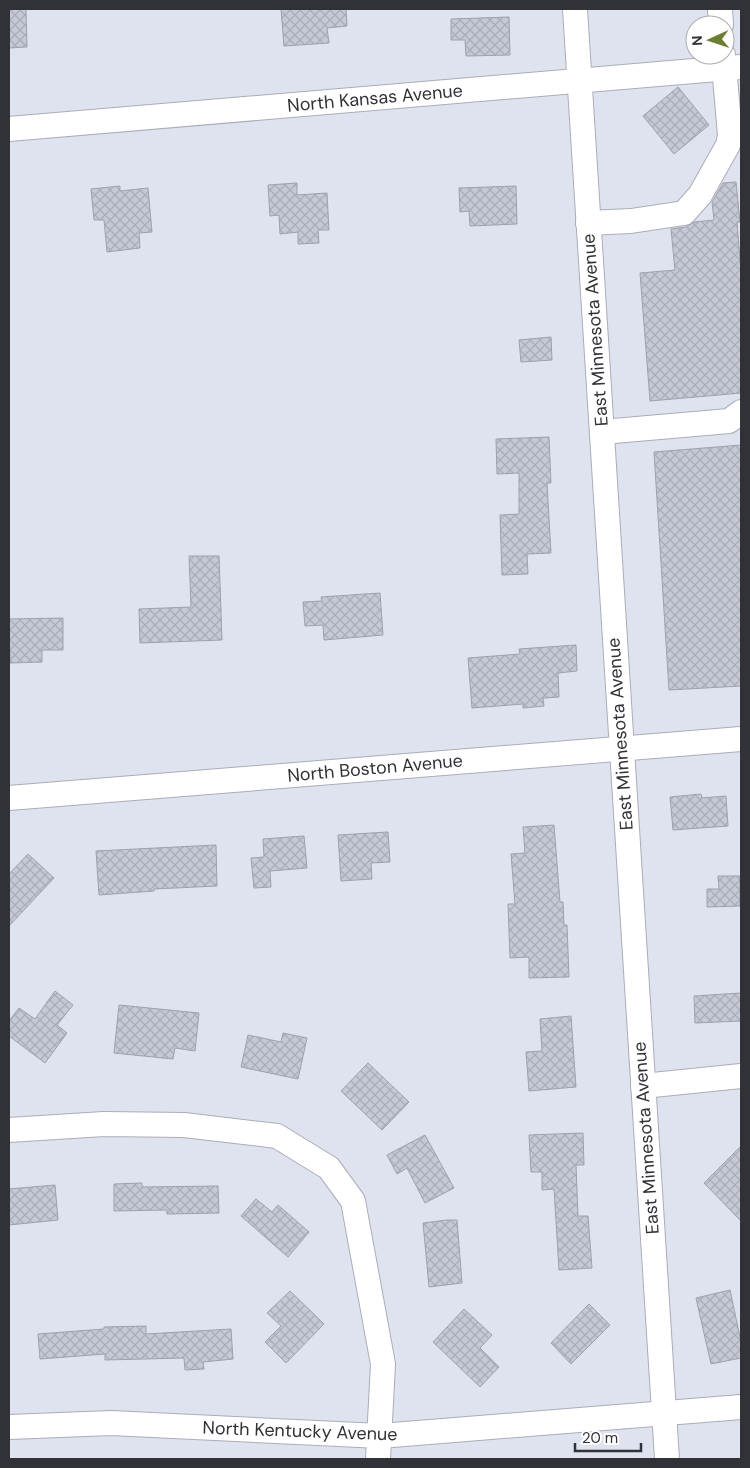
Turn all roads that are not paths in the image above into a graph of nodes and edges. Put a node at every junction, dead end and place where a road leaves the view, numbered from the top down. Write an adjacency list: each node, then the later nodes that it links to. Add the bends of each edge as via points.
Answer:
1 (575, 9): 4 (street, East Minnesota Avenue)
2 (721, 65): 4 (street, North Kansas Avenue)
3 (730, 65): 6 (street, via 728,145 700,196 684,212 631,221)
4 (580, 81): 5 (street, North Kansas Avenue); 6 (street, East Minnesota Avenue)
5 (9, 129)
6 (588, 223): 8 (street, East Minnesota Avenue)
7 (741, 412): 8 (street, via 729,421)
8 (602, 432): 10 (street, East Minnesota Avenue)
9 (741, 739): 10 (street, North Boston Avenue)
10 (621, 749): 11 (street, North Boston Avenue); 13 (street, East Minnesota Avenue)
11 (9, 798)
12 (741, 1076): 13 (street)
13 (643, 1086): 16 (street, East Minnesota Avenue)
14 (9, 1130): 18 (street, via 104,1124 184,1125 277,1136 329,1168 354,1201 383,1364)
15 (741, 1407): 16 (street, North Kentucky Avenue)
16 (664, 1412): 18 (street, North Kentucky Avenue, via 523,1426); 19 (street, East Minnesota Avenue)
17 (9, 1427): 18 (street, North Kentucky Avenue, via 112,1423)
18 (379, 1448)
19 (667, 1459)

